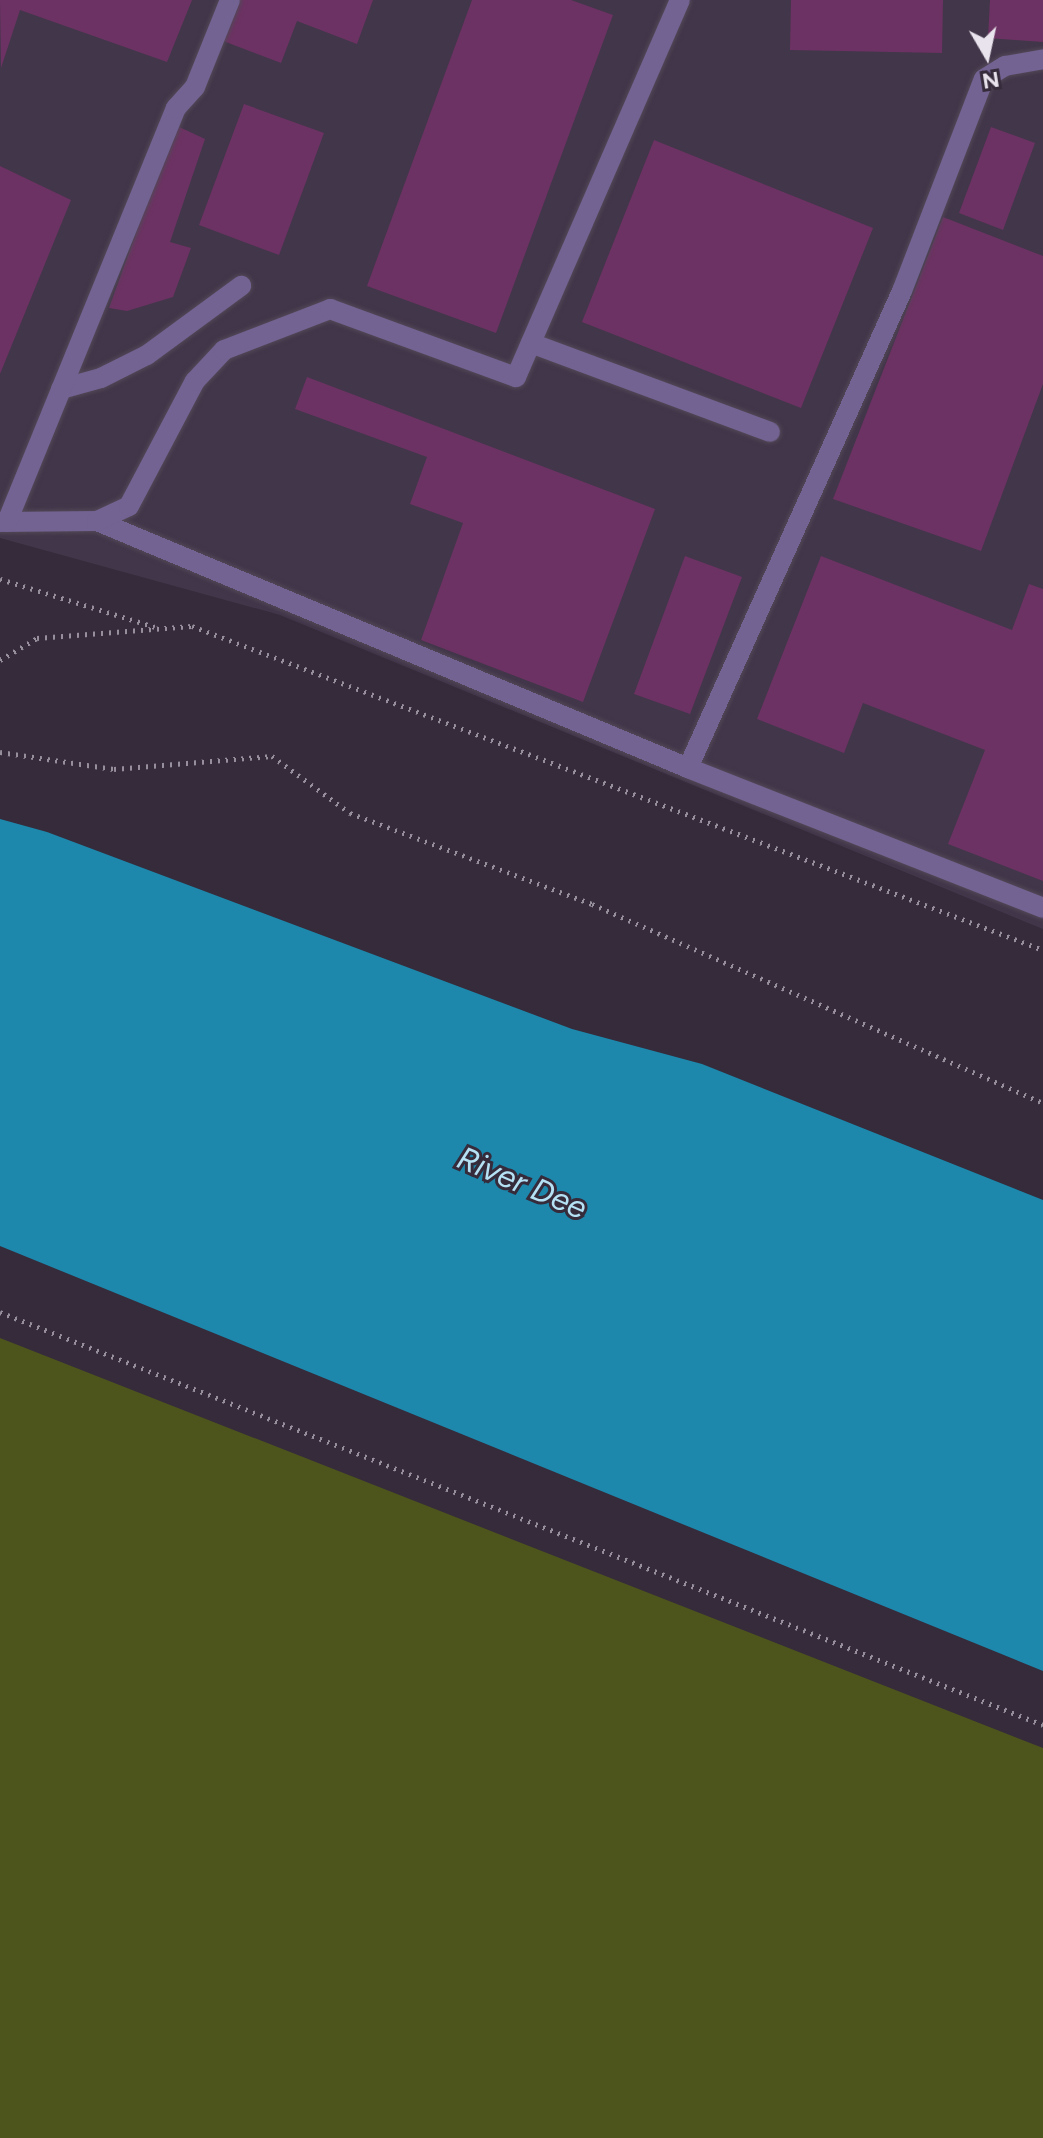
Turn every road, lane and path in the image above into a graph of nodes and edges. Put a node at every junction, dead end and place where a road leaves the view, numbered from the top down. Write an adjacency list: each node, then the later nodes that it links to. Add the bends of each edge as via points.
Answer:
1 (230, 0): 6 (street, via 195,87 176,108)
2 (680, 0): 5 (street)
3 (1043, 59): 14 (street, via 1005,66 984,79 902,291)
4 (241, 286): 6 (street, via 147,355 101,378)
5 (531, 343): 7 (street); 8 (street, via 516,377 330,309 269,329 224,350 205,370 129,506)
6 (61, 389): 9 (street)
7 (770, 432)
8 (97, 521): 9 (street); 14 (street)
9 (4, 522)
10 (0, 579): 11 (path)
11 (160, 628): 12 (path, via 37,638); 16 (path, via 192,626)
12 (0, 660)
13 (0, 752): 17 (path, via 114,769 272,756 350,813 592,904)
14 (688, 768): 15 (street)
15 (1043, 908)
16 (1043, 950)
17 (1043, 1103)
18 (0, 1312): 19 (path)
19 (1043, 1725)

